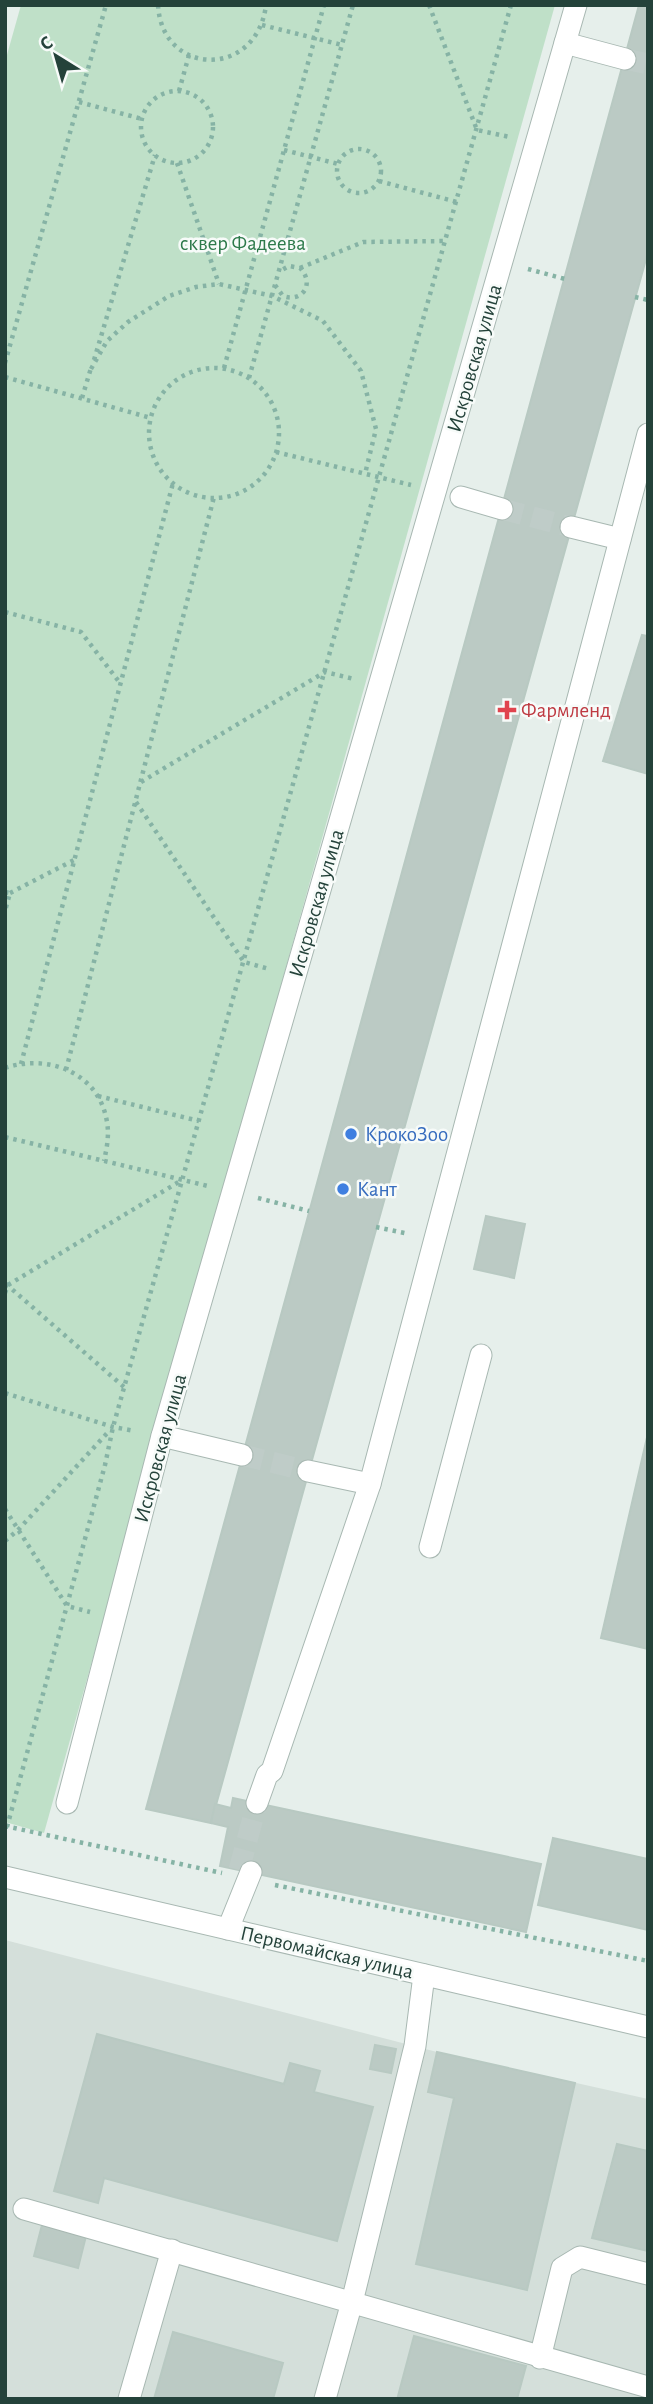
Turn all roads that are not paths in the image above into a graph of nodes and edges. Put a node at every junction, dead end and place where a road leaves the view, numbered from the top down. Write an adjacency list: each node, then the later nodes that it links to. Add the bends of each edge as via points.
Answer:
1 (576, 5): 2 (street, Искровская улица)
2 (565, 43): 3 (street); 10 (street, Искровская улица)
3 (625, 58)
4 (648, 434): 8 (street)
5 (461, 497): 6 (street)
6 (502, 509)
7 (571, 527): 8 (street)
8 (620, 539): 13 (street)
9 (481, 1355): 14 (street)
10 (162, 1436): 11 (street); 15 (street, Искровская улица)
11 (242, 1455)
12 (307, 1471): 13 (street)
13 (370, 1484): 16 (street, via 267,1775)
14 (430, 1547)
15 (66, 1803)
16 (263, 1804)
17 (244, 1875): 19 (street)
18 (5, 1877): 19 (street, Первомайская улица)
19 (222, 1928): 20 (street, Первомайская улица)
20 (424, 1975): 21 (street, Первомайская улица); 25 (street, via 415,2046)
21 (648, 2027)
22 (24, 2210): 23 (street)
23 (172, 2250): 25 (street); 28 (street)
24 (648, 2274): 26 (street, via 580,2257 562,2267)
25 (352, 2302): 26 (street); 29 (street)
26 (540, 2358): 27 (street)
27 (640, 2390)
28 (129, 2399)
29 (325, 2399)

